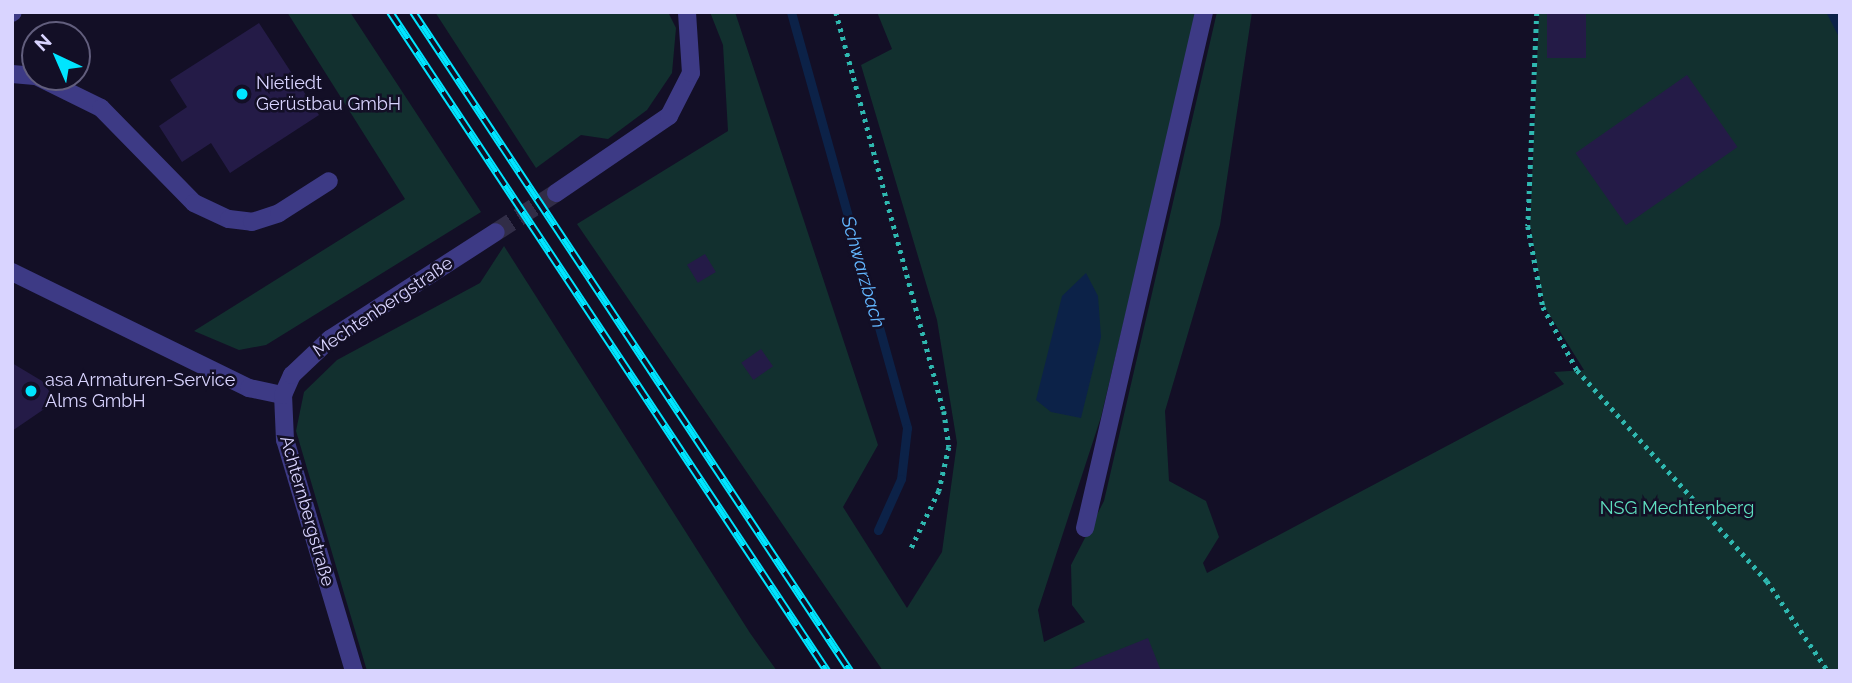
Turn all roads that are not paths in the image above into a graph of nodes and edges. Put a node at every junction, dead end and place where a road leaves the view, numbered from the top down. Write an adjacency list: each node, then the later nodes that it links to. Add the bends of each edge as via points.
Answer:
1 (687, 12): 5 (street, via 691,73 669,116)
2 (1203, 12): 9 (street)
3 (67, 91): 4 (street, via 101,108 176,187 229,219 252,222 279,213)
4 (329, 181)
5 (556, 193)
6 (495, 232): 8 (street, Mechtenbergstraße, via 330,339 304,360)
7 (12, 272): 8 (street, via 249,388)
8 (283, 394): 10 (street, Achternbergstraße, via 285,440)
9 (1085, 528)
10 (354, 671)

